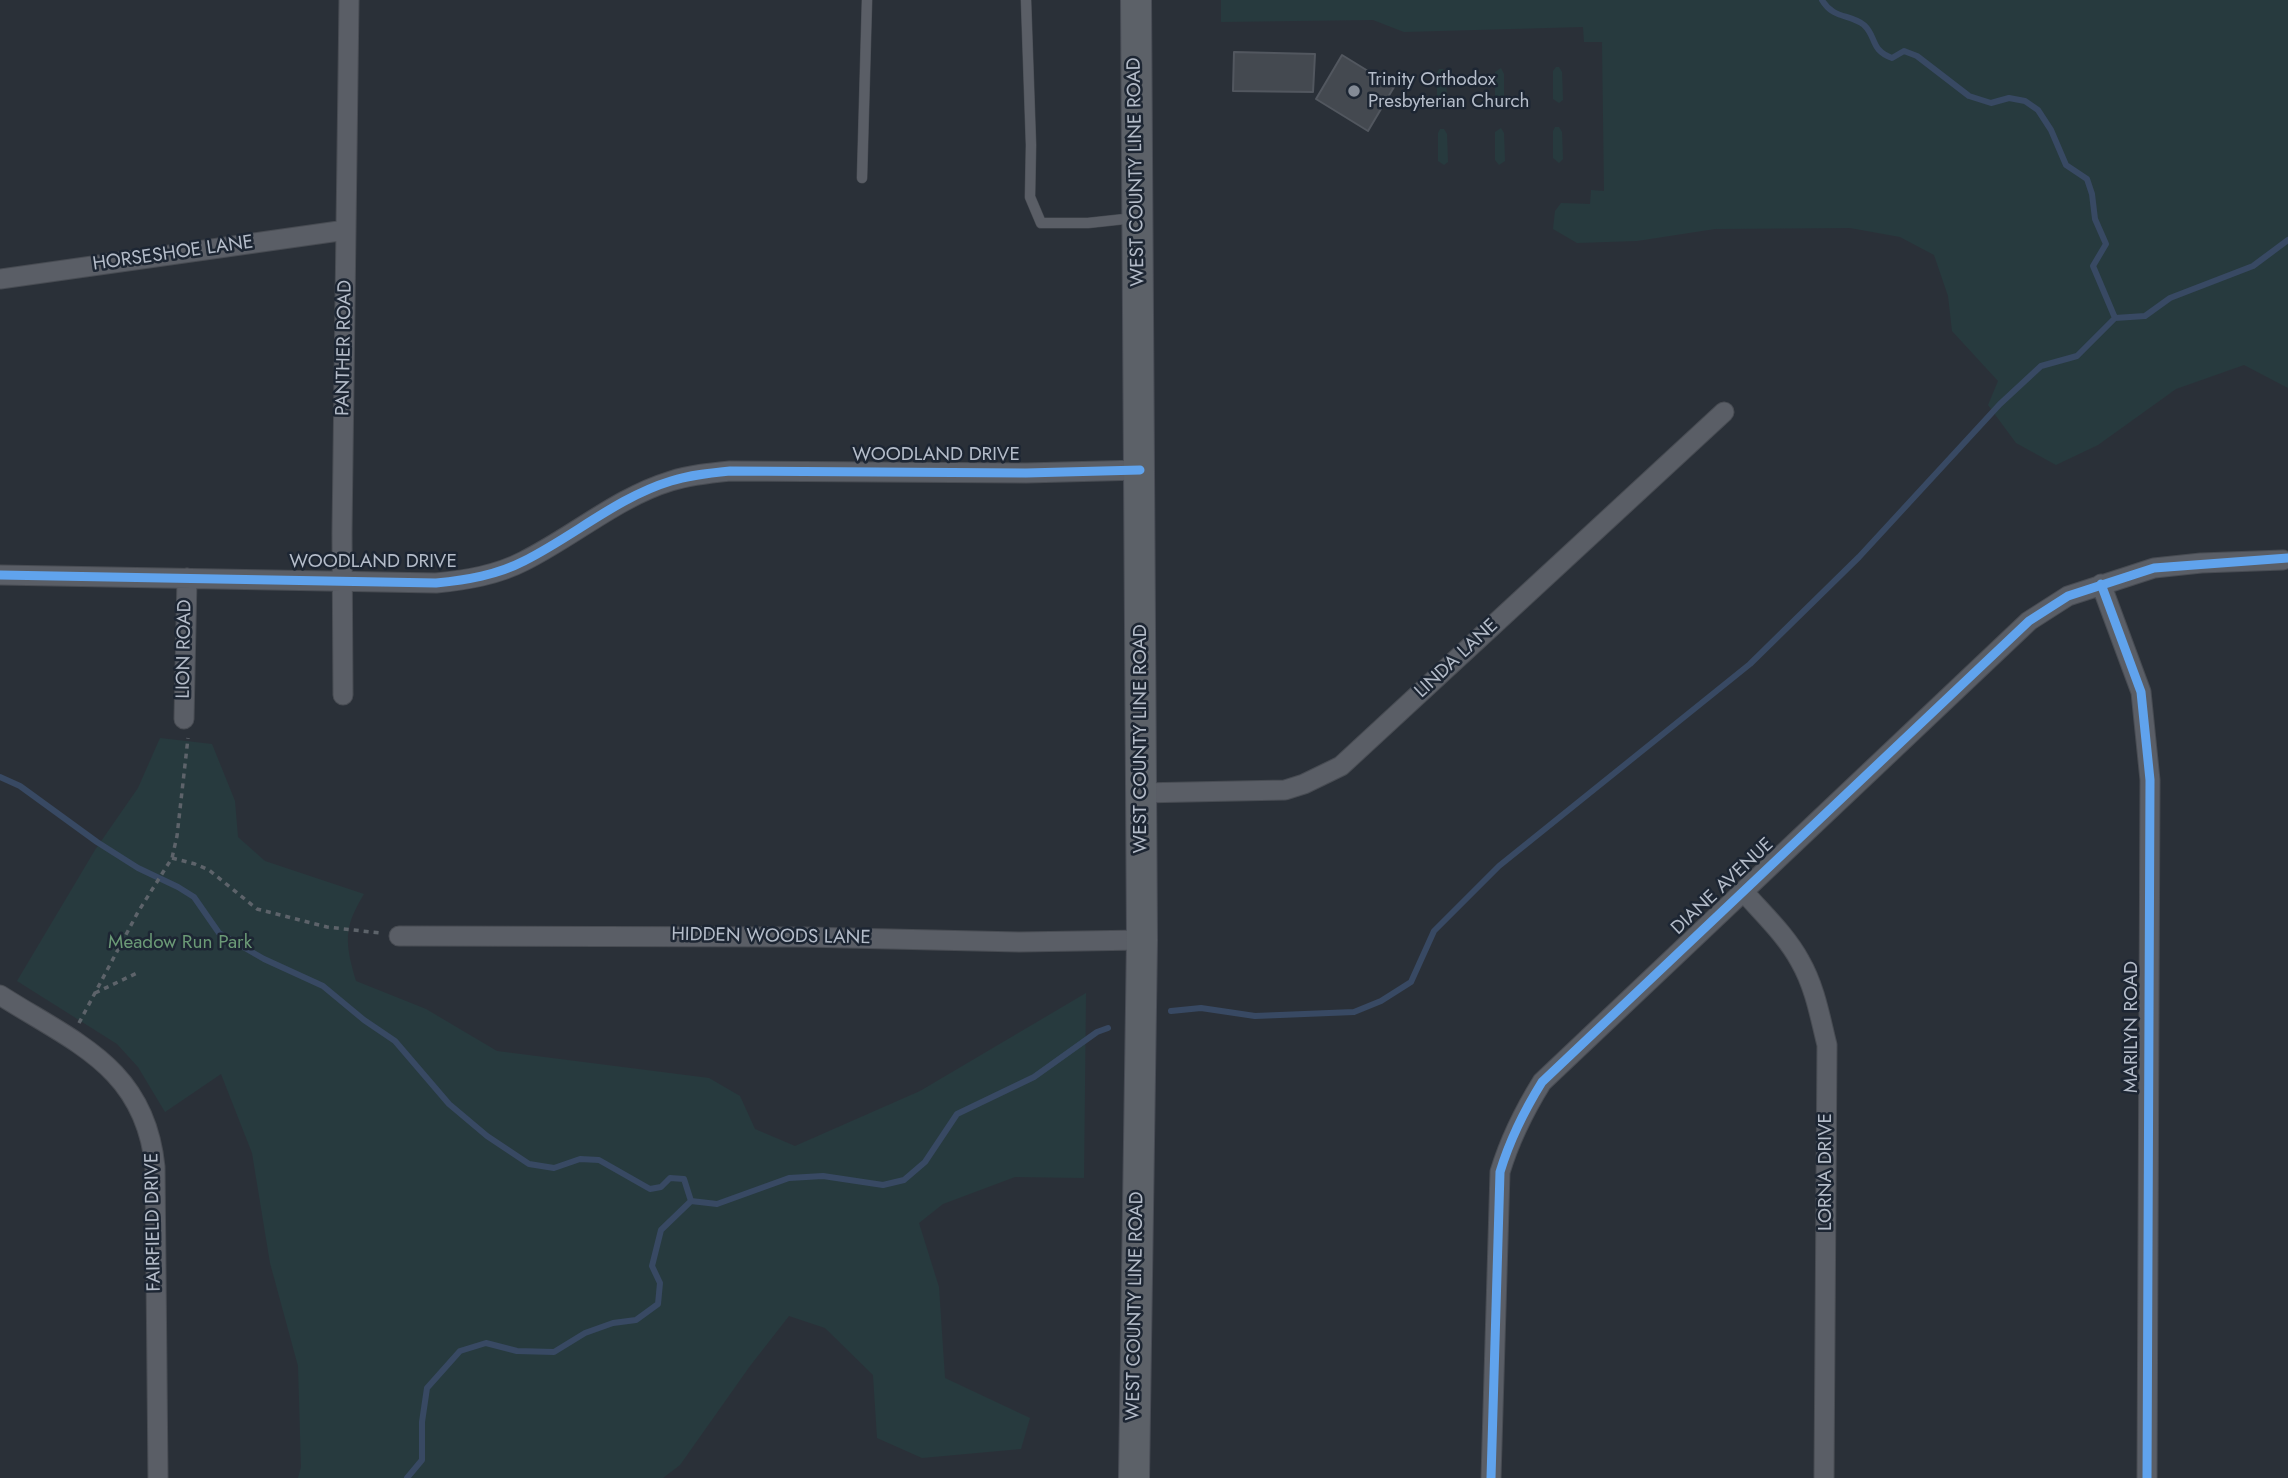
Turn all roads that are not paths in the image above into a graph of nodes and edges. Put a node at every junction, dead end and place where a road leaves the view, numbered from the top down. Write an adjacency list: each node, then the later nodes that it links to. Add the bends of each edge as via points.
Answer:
1 (349, 0): 7 (street, PANTHER ROAD)
2 (867, 0): 5 (lane)
3 (1026, 0): 6 (lane, via 1030,197 1041,223)
4 (1136, 0): 6 (main road, WEST COUNTY LINE ROAD)
5 (862, 178)
6 (1138, 217): 10 (main road, WEST COUNTY LINE ROAD)
7 (346, 230): 8 (street, HORSESHOE LANE); 14 (street, PANTHER ROAD)
8 (0, 279)
9 (1724, 412): 18 (street, LINDA LANE, via 1341,766 1285,790)
10 (1140, 470): 14 (street, WOODLAND DRIVE, via 700,474 642,492 524,561 496,572 436,583); 18 (main road, WEST COUNTY LINE ROAD)
11 (2283, 560): 15 (street, DIANE AVENUE, via 2154,568)
12 (0, 575): 13 (street, WOODLAND DRIVE)
13 (187, 578): 14 (street, WOODLAND DRIVE); 17 (street, LION ROAD)
14 (342, 581): 16 (street, PANTHER ROAD)
15 (2101, 584): 19 (street, DIANE AVENUE, via 2068,596 2029,621); 27 (street, MARILYN ROAD, via 2141,692 2150,780)
16 (343, 695)
17 (184, 719)
18 (1140, 793): 21 (main road, WEST COUNTY LINE ROAD)
19 (1744, 892): 25 (street, DIANE AVENUE, via 1542,1082 1508,1144 1497,1204); 26 (street, LORNA DRIVE, via 1801,961 1827,1045)
20 (399, 936): 21 (street, HIDDEN WOODS LANE)
21 (1142, 940): 24 (main road, WEST COUNTY LINE ROAD)
22 (0, 995): 23 (street, FAIRFIELD DRIVE, via 101,1060 128,1088 145,1119 155,1167)
23 (158, 1478)
24 (1134, 1478)
25 (1491, 1478)
26 (1824, 1478)
27 (2147, 1478)

